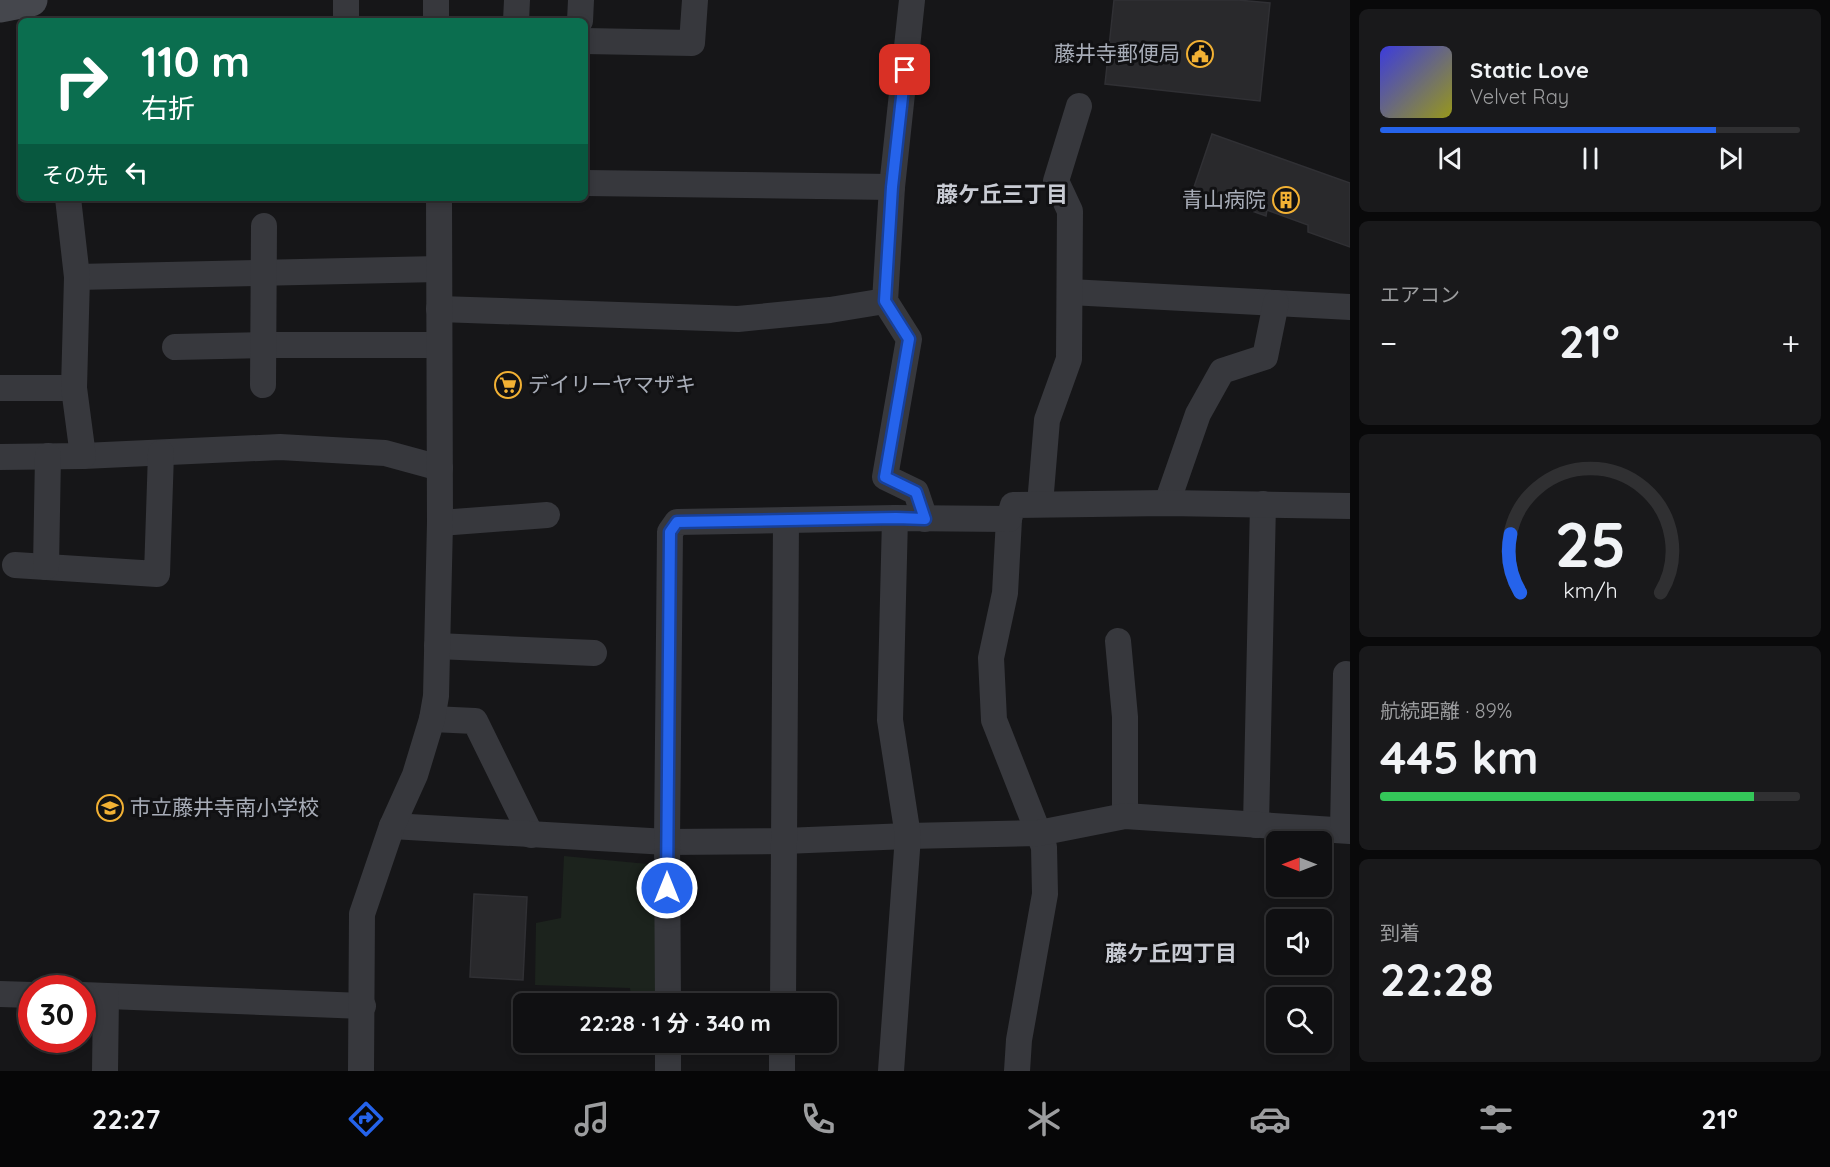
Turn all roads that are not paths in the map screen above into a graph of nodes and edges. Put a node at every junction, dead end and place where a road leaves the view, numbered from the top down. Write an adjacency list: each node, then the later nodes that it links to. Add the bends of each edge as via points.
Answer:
1 (29, 0): 8 (main road); 9 (street)
2 (346, 0): 10 (street)
3 (436, 0): 11 (street)
4 (517, 0): 12 (street)
5 (580, 0): 13 (street)
6 (695, 0): 14 (street, via 692,43)
7 (912, 0): 17 (street)
8 (0, 6)
9 (32, 18)
10 (346, 18)
11 (436, 18)
12 (516, 18)
13 (580, 18)
14 (588, 40)
15 (1079, 106): 24 (street, via 1056,181 1070,211)
16 (588, 183): 17 (street)
17 (892, 187): 25 (street)
18 (68, 201): 23 (street)
19 (439, 201): 21 (street)
20 (264, 226): 22 (street)
21 (439, 269): 22 (street); 28 (street)
22 (264, 272): 23 (street); 29 (street)
23 (77, 277): 34 (street)
24 (1070, 292): 26 (street); 41 (street, via 1069,359 1047,420)
25 (885, 301): 28 (street, via 738,319); 46 (street, via 909,339 885,477 916,492)
26 (1276, 303): 27 (street); 40 (street, via 1265,357 1222,371 1198,414)
27 (1350, 307)
28 (439, 309): 30 (street)
29 (263, 345): 30 (street); 31 (street); 32 (street)
30 (439, 345): 39 (street)
31 (174, 347)
32 (263, 385)
33 (0, 388): 34 (street)
34 (74, 388): 37 (street)
35 (161, 453): 37 (street); 39 (street, via 280,447 339,450 386,453); 51 (street, via 157,574)
36 (48, 456): 37 (street); 38 (street); 51 (street)
37 (83, 456)
38 (0, 457)
39 (440, 468): 49 (street)
40 (1167, 503): 41 (street); 42 (street)
41 (1040, 504): 47 (street, via 1012,504)
42 (1263, 504): 43 (street); 58 (street)
43 (1350, 506)
44 (547, 515): 49 (street)
45 (896, 518): 46 (street); 48 (street); 63 (street, via 890,720)
46 (925, 519): 47 (street)
47 (1009, 519): 61 (street, via 1005,593 991,658 994,720)
48 (786, 520): 64 (street); 65 (street, via 677,522 670,532)
49 (440, 523): 53 (street)
50 (15, 565): 51 (street)
51 (46, 567)
52 (1119, 641): 57 (street, via 1125,717)
53 (437, 646): 54 (street); 56 (street)
54 (594, 653)
55 (1346, 674): 60 (street)
56 (432, 719): 59 (street, via 415,775); 62 (street, via 475,721)
57 (1125, 816): 58 (street); 61 (street)
58 (1256, 825): 60 (street)
59 (392, 826): 62 (street); 71 (street, via 362,914)
60 (1346, 831)
61 (1039, 833): 63 (street); 80 (street, via 1044,847 1045,894)
62 (531, 835): 65 (street)
63 (908, 836): 64 (street); 79 (street)
64 (784, 841): 65 (street); 67 (street)
65 (667, 842): 66 (street)
66 (668, 993)
67 (783, 993)
68 (0, 994): 69 (street)
69 (18, 995)
70 (96, 996): 71 (street)
71 (363, 1006): 76 (street)
72 (96, 1010): 75 (street)
73 (668, 1053): 77 (street)
74 (782, 1053): 78 (street)
75 (105, 1071)
76 (361, 1071)
77 (668, 1071)
78 (782, 1071)
79 (891, 1071)
80 (1017, 1071)

